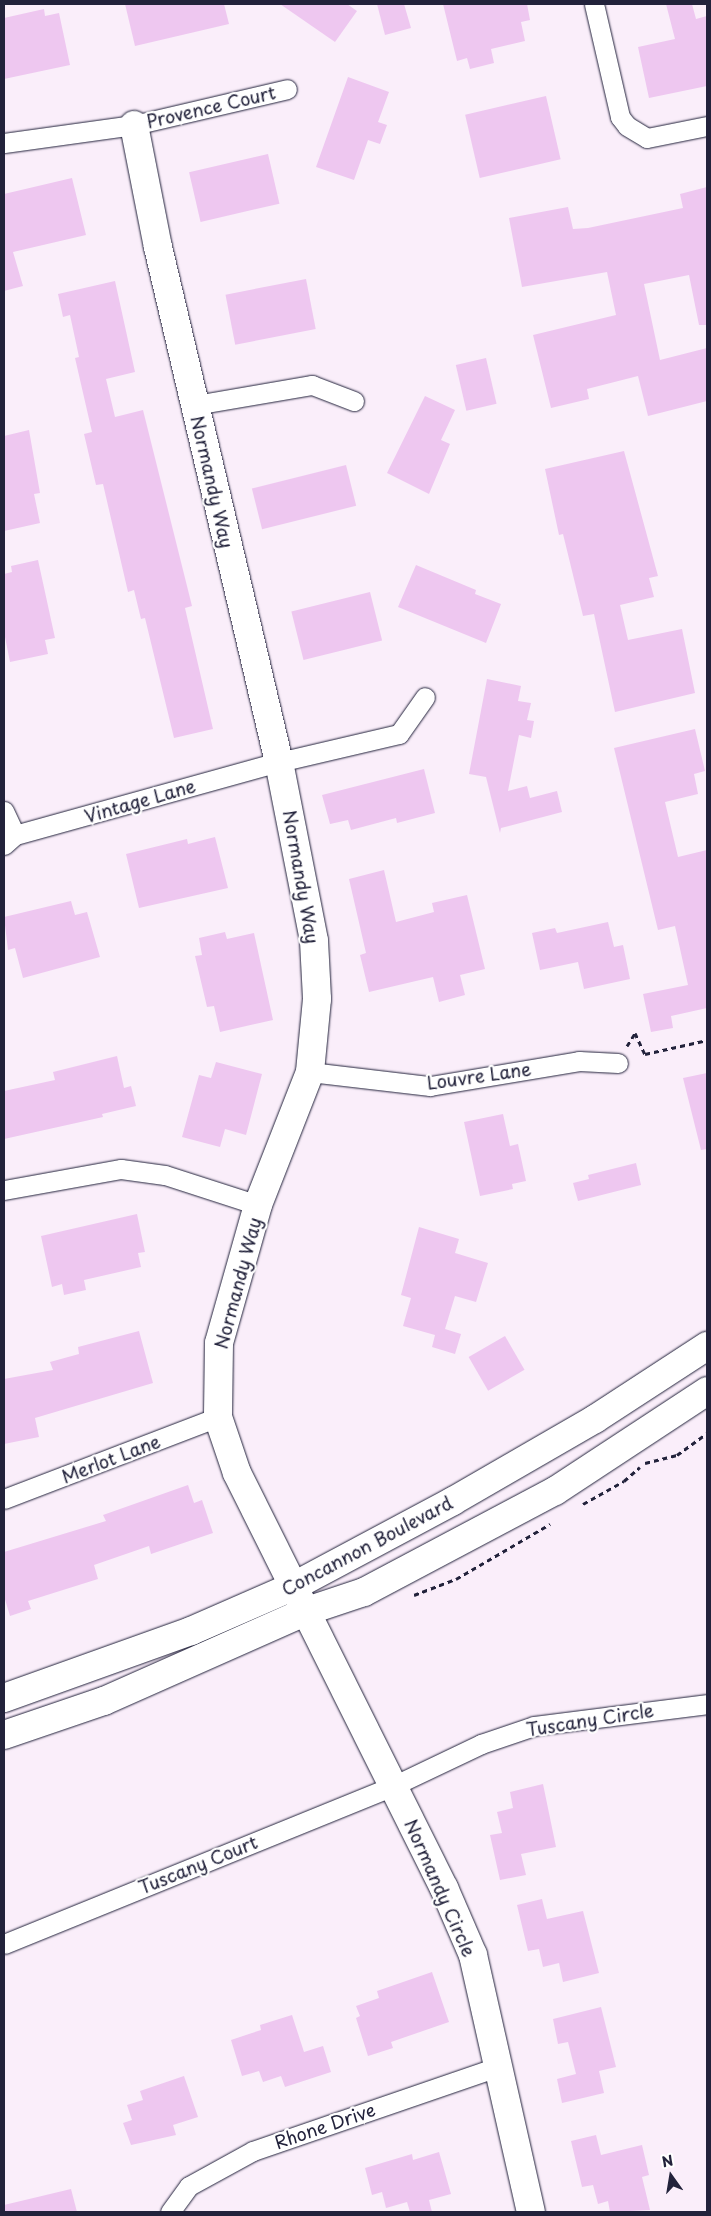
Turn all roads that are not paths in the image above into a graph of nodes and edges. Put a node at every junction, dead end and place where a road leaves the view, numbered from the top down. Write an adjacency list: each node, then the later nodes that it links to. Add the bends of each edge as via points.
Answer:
1 (594, 4): 4 (street, via 620,117 627,126 647,138)
2 (288, 89): 3 (street, Provence Court)
3 (134, 125): 5 (street, Provence Court); 7 (street, Normandy Way, via 158,247)
4 (707, 126)
5 (4, 144)
6 (354, 401): 7 (street, via 312,385)
7 (195, 404): 9 (street, Normandy Way)
8 (425, 697): 9 (street, Vintage Lane, via 400,734)
9 (279, 762): 11 (street, Vintage Lane); 13 (street, Normandy Way, via 314,941 316,999)
10 (4, 811): 11 (street)
11 (10, 840)
12 (618, 1063): 13 (street, Louvre Lane, via 579,1061 430,1086)
13 (310, 1072): 15 (street, Normandy Way)
14 (4, 1190): 15 (street, via 121,1169 165,1175)
15 (258, 1205): 18 (street, Normandy Way, via 219,1343)
16 (707, 1346): 20 (street, Concannon Boulevard, via 595,1419 453,1501)
17 (707, 1391): 21 (street, Concannon Boulevard, via 555,1491 364,1592)
18 (218, 1418): 19 (street, Merlot Lane); 20 (street, Normandy Way, via 237,1473)
19 (4, 1499)
20 (294, 1586): 21 (street, Normandy Way); 22 (street, Concannon Boulevard, via 191,1631)
21 (307, 1611): 24 (street, Concannon Boulevard, via 104,1701); 25 (street, Normandy Circle)
22 (4, 1698)
23 (707, 1704): 25 (street, Tuscany Circle, via 534,1726 481,1744)
24 (4, 1735)
25 (393, 1786): 26 (street, Tuscany Court); 27 (street, Normandy Circle, via 473,1955)
26 (4, 1944)
27 (497, 2067): 28 (street, Rhone Drive, via 253,2151 189,2186); 29 (street, Normandy Circle)
28 (170, 2212)
29 (531, 2212)

